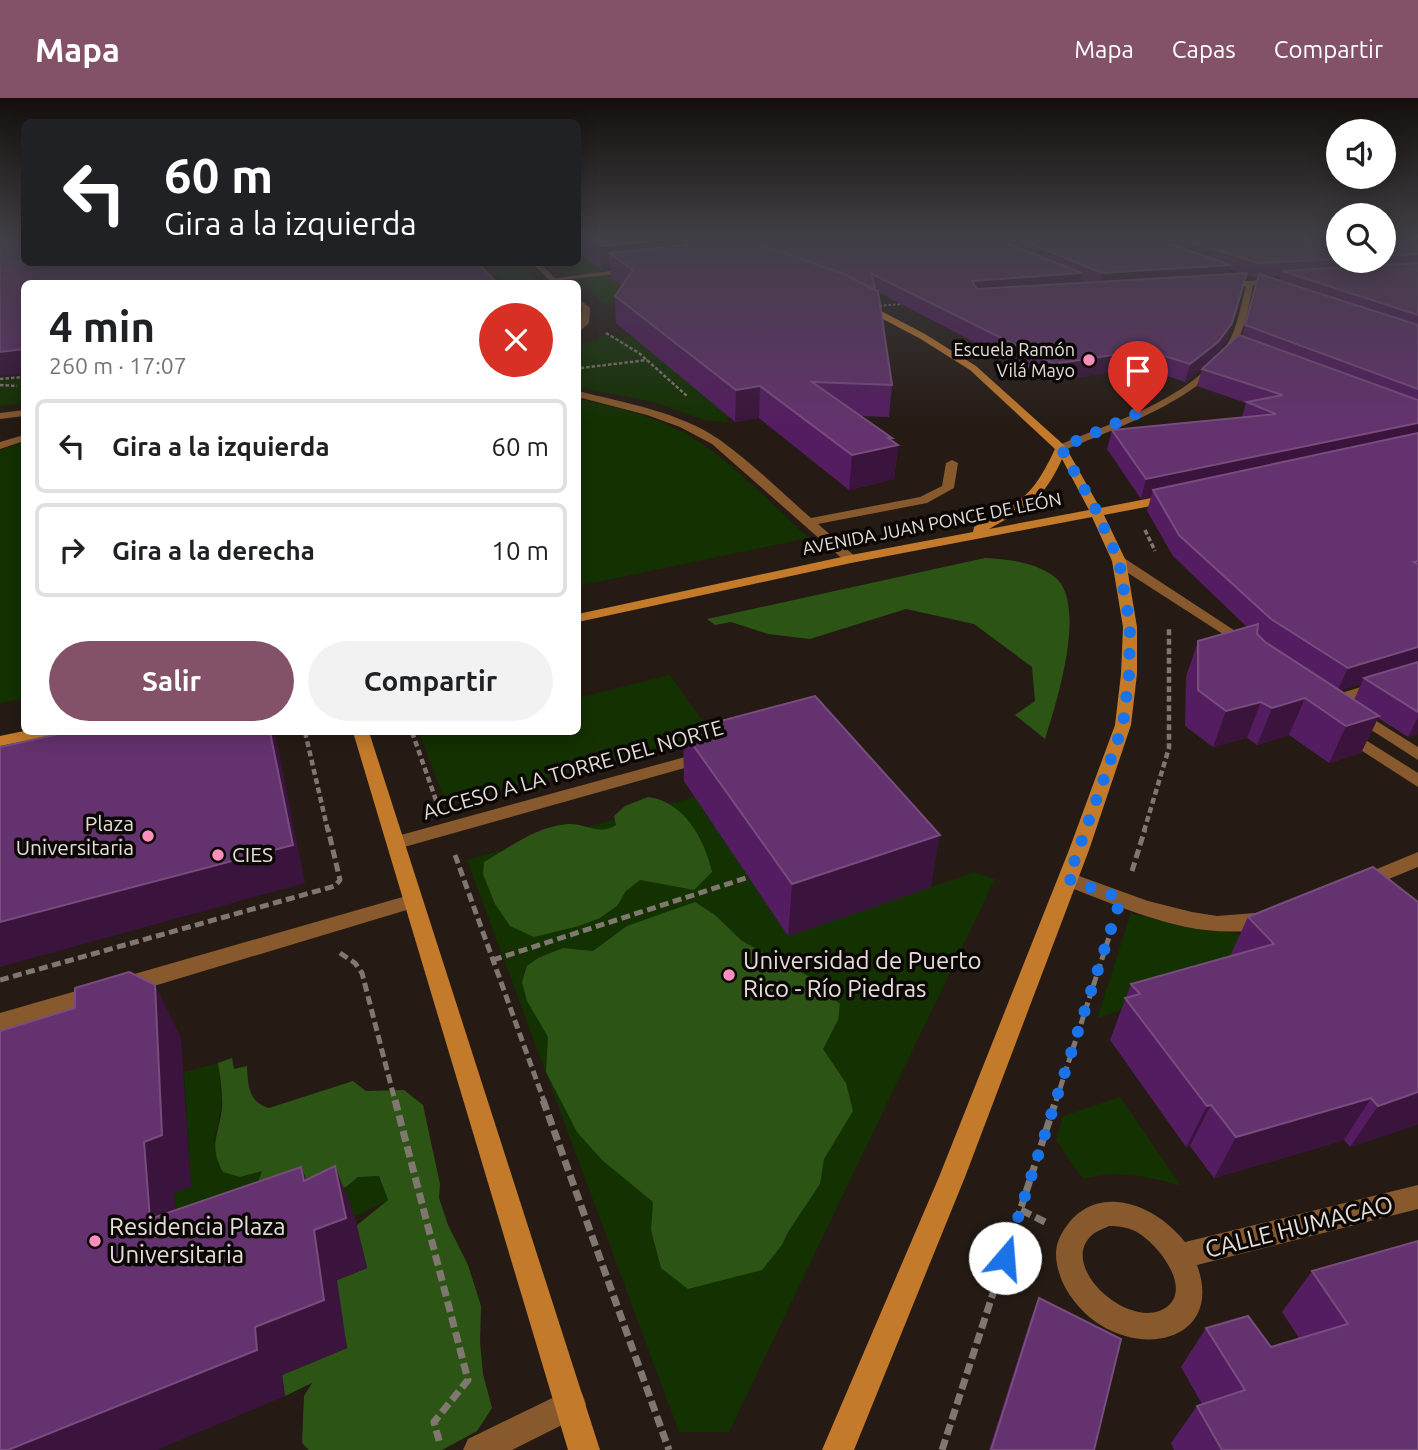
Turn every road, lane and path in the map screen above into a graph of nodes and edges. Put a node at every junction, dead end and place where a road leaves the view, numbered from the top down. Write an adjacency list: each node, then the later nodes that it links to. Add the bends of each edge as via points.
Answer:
1 (1245, 299): 10 (street)
2 (855, 300): 22 (street, via 973,368)
3 (581, 303): 8 (street, via 586,308)
4 (909, 304): 5 (path, bridge)
5 (870, 306)
6 (910, 308): 7 (path)
7 (899, 309)
8 (581, 328)
9 (581, 329): 12 (path, via 618,338)
10 (1232, 344): 11 (street); 22 (street, via 1203,376 1163,401)
11 (1244, 349)
12 (648, 360): 13 (path); 17 (path)
13 (581, 368)
14 (21, 377): 15 (path)
15 (0, 379)
16 (581, 395): 27 (street, via 651,413 716,442)
17 (694, 401)
18 (21, 413): 19 (street)
19 (0, 415)
20 (21, 439): 21 (street)
21 (0, 446)
22 (1061, 448): 26 (street); 28 (street, via 1030,501)
23 (952, 463): 27 (street, via 948,488 923,500)
24 (1188, 495): 25 (street, AVENIDA JUAN PONCE DE LEÓN)
25 (1135, 507): 26 (street, AVENIDA JUAN PONCE DE LEÓN); 30 (path)
26 (1096, 510): 28 (street, AVENIDA JUAN PONCE DE LEÓN); 31 (street)
27 (807, 522): 29 (street)
28 (968, 536): 29 (street, AVENIDA JUAN PONCE DE LEÓN)
29 (851, 559): 32 (street, AVENIDA JUAN PONCE DE LEÓN)
30 (1159, 560)
31 (1119, 561): 33 (street); 49 (street, via 1130,627 1123,725)
32 (581, 617)
33 (1212, 620): 34 (street); 52 (path, via 1203,623 1177,615 1168,622 1168,748)
34 (1256, 656)
35 (1418, 674): 43 (street, via 1330,697)
36 (1334, 724): 44 (street)
37 (31, 735): 41 (street)
38 (306, 735): 51 (path, via 340,880)
39 (362, 735): 46 (street)
40 (413, 735): 45 (path)
41 (0, 741)
42 (722, 752): 45 (street, ACCESO A LA TORRE DEL NORTE)
43 (1418, 755)
44 (1418, 781)
45 (446, 830): 46 (street, ACCESO A LA TORRE DEL NORTE); 56 (path)
46 (397, 843): 53 (street)
47 (1418, 859): 50 (street)
48 (749, 877): 56 (path)
49 (1068, 879): 52 (street); 68 (street, via 952,1177)
50 (1341, 891)
51 (308, 895): 55 (path); 57 (path)
52 (1121, 898): 54 (street, via 1209,923 1255,923); 60 (path)
53 (413, 901): 55 (street); 63 (street)
54 (1289, 913)
55 (313, 930): 58 (street); 64 (path, via 318,953 340,953 362,973 468,1380 435,1422)
56 (493, 960): 67 (path)
57 (0, 980)
58 (0, 1022)
59 (1418, 1198): 62 (street, CALLE HUMACAO)
60 (1021, 1210): 61 (path); 69 (path)
61 (1044, 1222)
62 (1180, 1256): 62 (street, CALLE HUMACAO, via 1156,1229 1123,1214 1090,1218 1076,1228 1069,1244 1069,1262 1089,1300 1108,1316 1150,1328 1183,1312 1189,1294)
63 (571, 1404): 65 (street); 66 (street)
64 (442, 1450)
65 (479, 1450)
66 (584, 1450)
67 (669, 1450)
68 (838, 1450)
69 (942, 1450)

